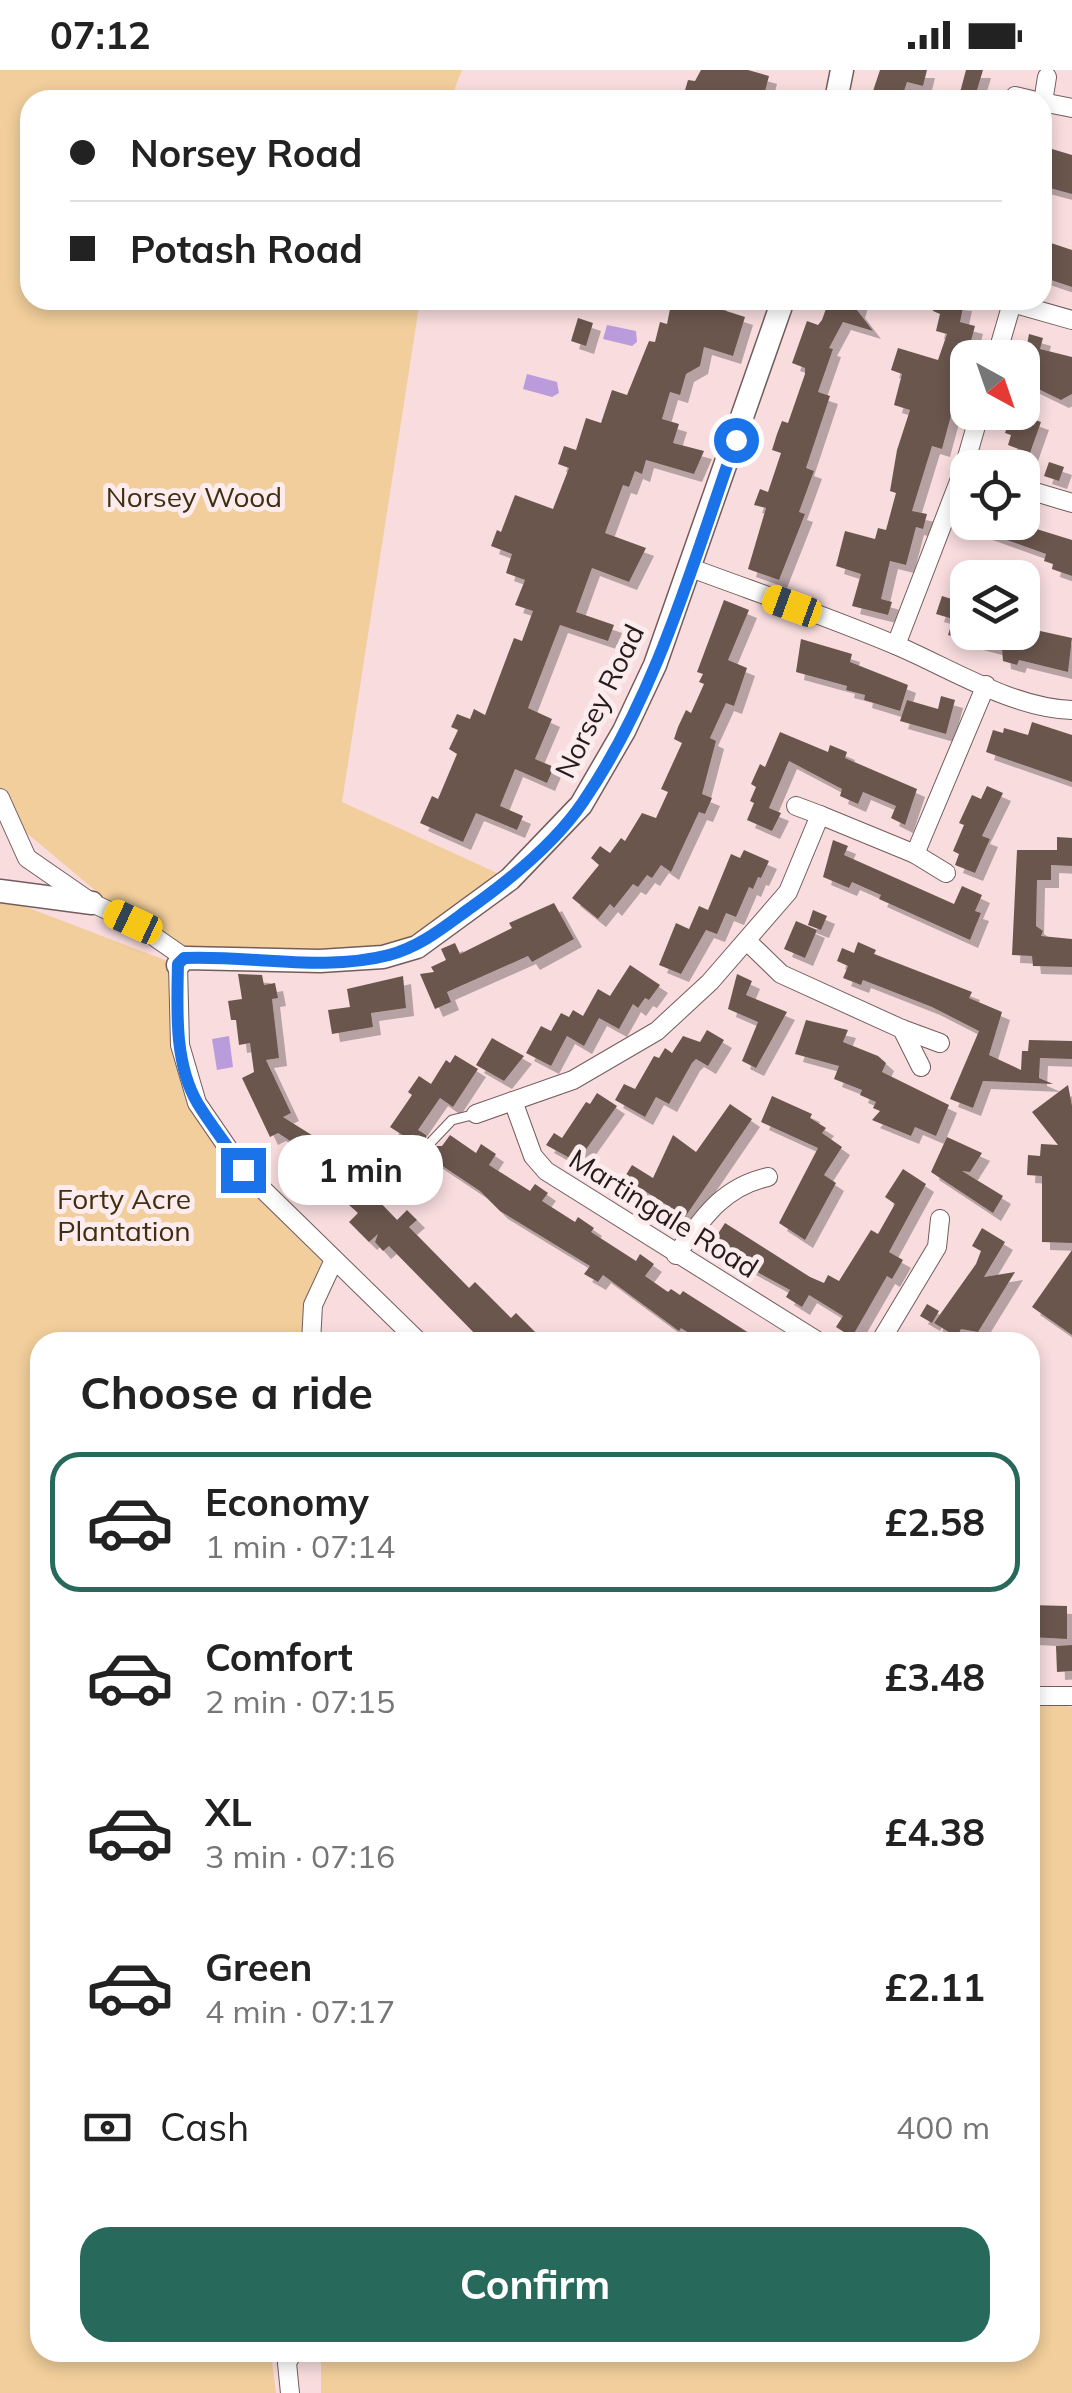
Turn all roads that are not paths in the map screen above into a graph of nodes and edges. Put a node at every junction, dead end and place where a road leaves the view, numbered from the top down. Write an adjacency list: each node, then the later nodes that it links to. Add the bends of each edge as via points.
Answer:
1 (1048, 77): 2 (street)
2 (1045, 90)
3 (780, 310): 11 (street, Norsey Road)
4 (1005, 310): 7 (street)
5 (1036, 310): 6 (street)
6 (1072, 320)
7 (1000, 340)
8 (1040, 493): 9 (street)
9 (1072, 503)
10 (950, 510): 12 (street)
11 (692, 568): 12 (street); 23 (street, Norsey Road, via 624,731 581,805 510,879 417,947 383,957)
12 (896, 646): 13 (street)
13 (986, 685): 14 (street); 18 (street)
14 (1072, 710)
15 (0, 798): 21 (street, via 27,858)
16 (796, 806): 17 (street)
17 (820, 815): 18 (street); 22 (street, via 788,892)
18 (915, 854): 19 (street)
19 (946, 872)
20 (0, 891): 21 (street)
21 (92, 904): 23 (street, via 133,922)
22 (747, 941): 24 (street, via 780,974); 27 (street, via 656,1031 573,1080)
23 (181, 961): 33 (street, via 180,1045 197,1103 243,1170)
24 (902, 1029): 25 (street); 26 (street)
25 (940, 1043)
26 (921, 1067)
27 (513, 1101): 28 (street); 32 (street, Martingale Road, via 533,1156 546,1171)
28 (476, 1114): 29 (lane, via 452,1120)
29 (432, 1142)
30 (768, 1177): 32 (street, via 730,1191)
31 (940, 1220): 37 (street, via 938,1247)
32 (676, 1255): 36 (street, Martingale Road)
33 (333, 1262): 34 (street, via 312,1305); 35 (street)
34 (311, 1332)
35 (407, 1332)
36 (803, 1332)
37 (886, 1332)
38 (1040, 1696): 39 (street)
39 (1072, 1696)
40 (287, 2362): 41 (street)
41 (290, 2393)

